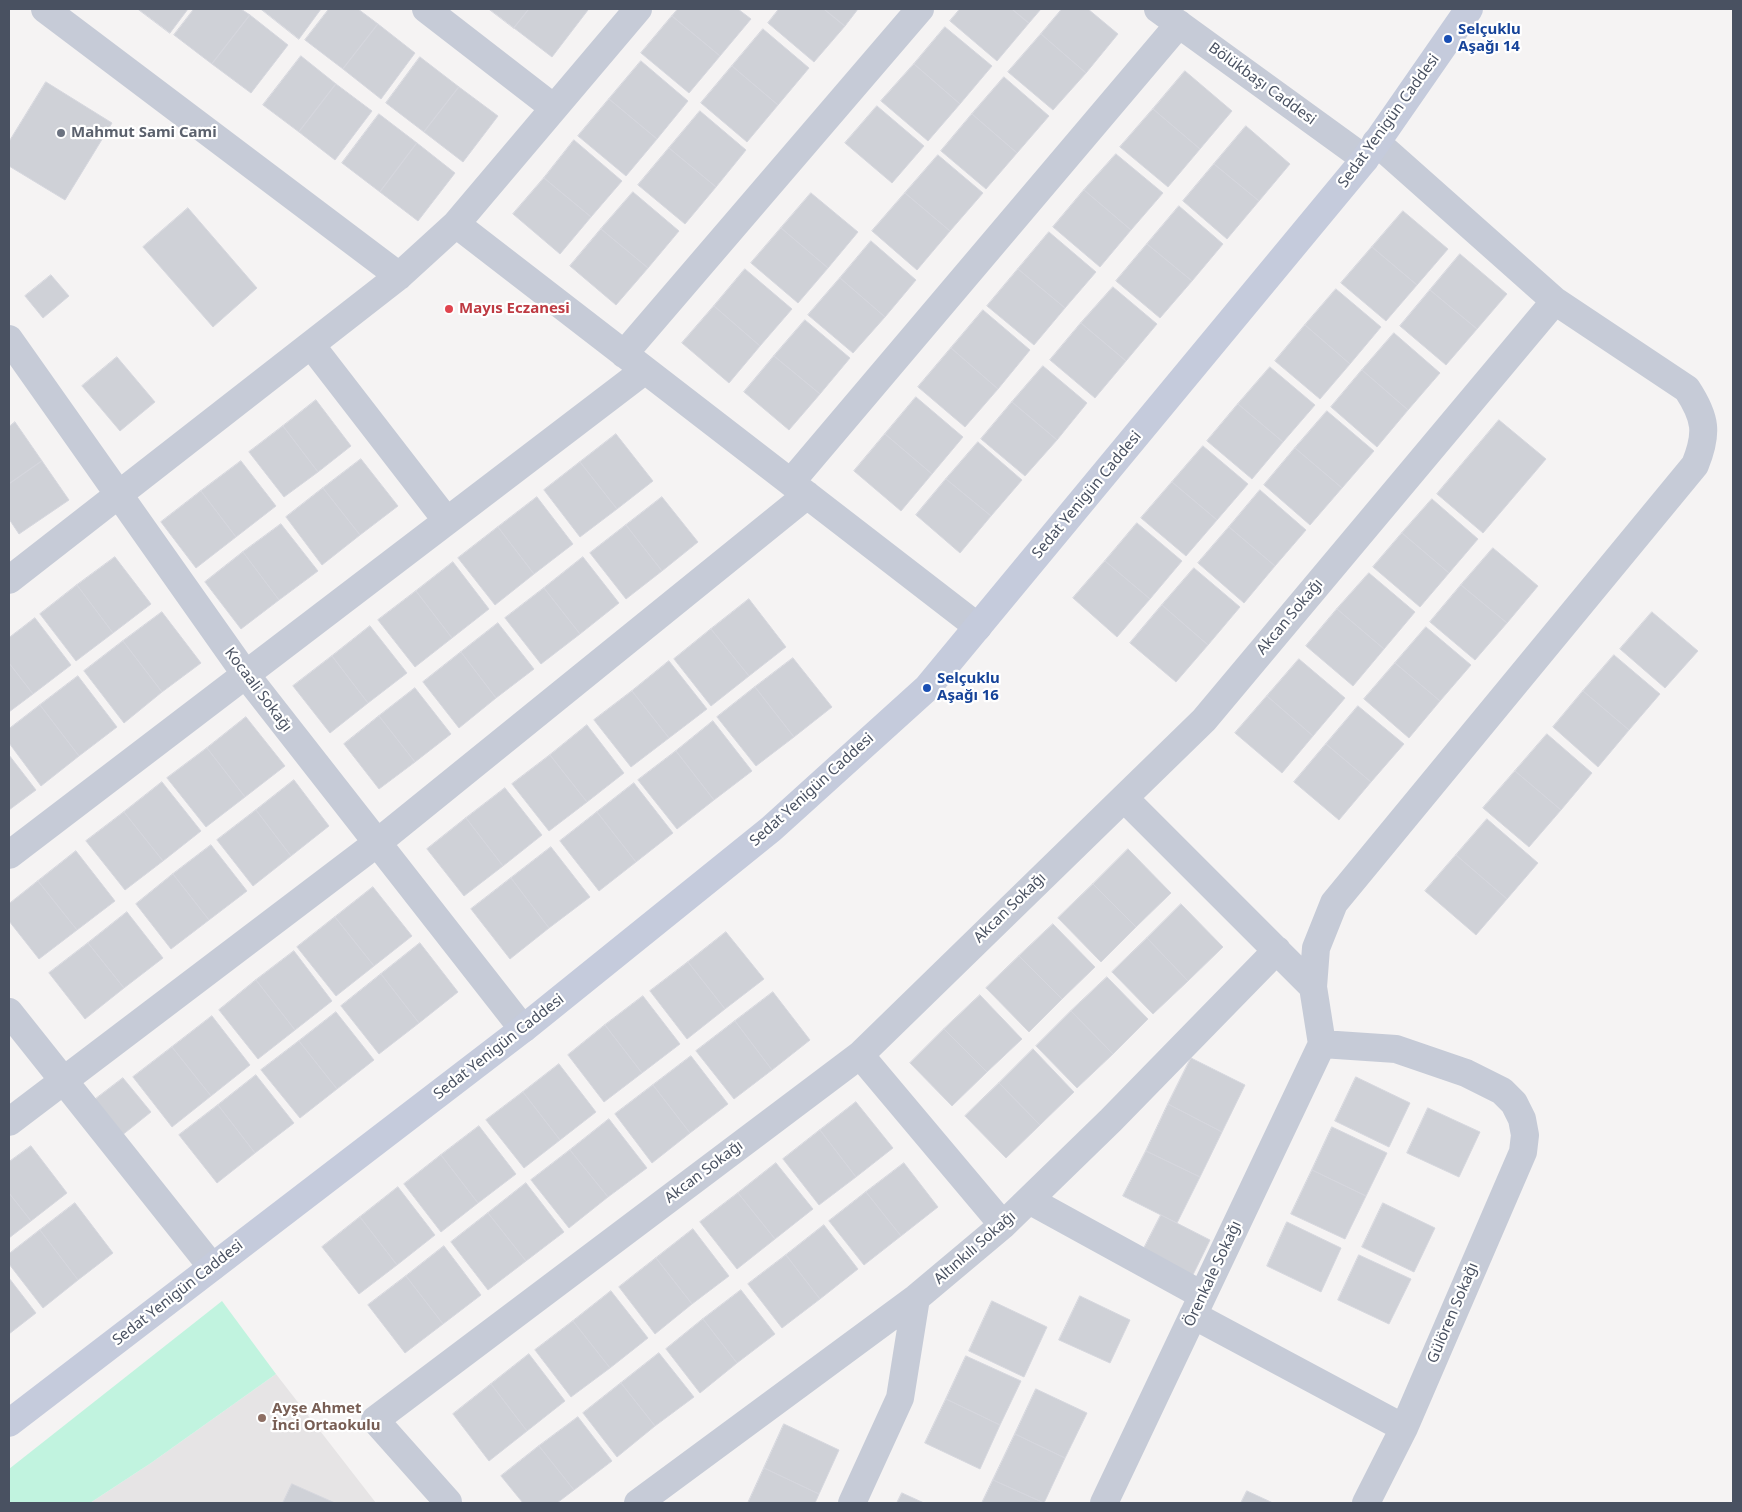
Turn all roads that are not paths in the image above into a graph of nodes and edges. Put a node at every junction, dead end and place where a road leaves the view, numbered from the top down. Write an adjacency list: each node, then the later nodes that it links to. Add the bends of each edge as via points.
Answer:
1 (45, 9): 10 (street)
2 (426, 9): 7 (street)
3 (638, 9): 7 (street)
4 (920, 9): 14 (street)
5 (1469, 9): 8 (street, Sedat Yenigün Caddesi)
6 (1169, 16): 8 (street, Bölükbaşı Caddesi); 15 (street)
7 (554, 108): 9 (street)
8 (1371, 151): 11 (street, Bölükbaşı Caddesi); 19 (street, Sedat Yenigün Caddesi)
9 (456, 224): 10 (street); 14 (street)
10 (399, 276): 13 (street)
11 (1555, 301): 21 (street, Akcan Sokağı, via 1204,720); 25 (street, Bölükbaşı Caddesi, via 1687,389 1699,407 1704,428 1702,447 1695,465 1334,903 1316,948)
12 (9, 339): 16 (street, Kocaali Sokağı)
13 (311, 345): 16 (street); 17 (street)
14 (634, 362): 15 (street); 17 (street)
15 (799, 489): 19 (street); 22 (street)
16 (119, 494): 18 (street); 20 (street, Kocaali Sokağı)
17 (447, 521): 20 (street)
18 (9, 580)
19 (978, 627): 27 (street, Sedat Yenigün Caddesi, via 927,688 771,829)
20 (246, 675): 22 (street, Kocaali Sokağı); 23 (street)
21 (1124, 798): 24 (street); 29 (street, Akcan Sokağı)
22 (377, 843): 27 (street, Kocaali Sokağı); 30 (street)
23 (9, 855)
24 (1277, 950): 25 (street); 32 (street, Altınkılı Sokağı)
25 (1313, 987): 28 (street, Bölükbaşı Caddesi)
26 (9, 1012): 30 (street)
27 (523, 1030): 34 (street, Sedat Yenigün Caddesi)
28 (1322, 1044): 36 (street, Örenkale Sokağı); 38 (street, Gülören Sokağı, via 1396,1049 1466,1073 1502,1091 1522,1118 1523,1152)
29 (860, 1055): 33 (street); 39 (street, Akcan Sokağı, via 375,1420)
30 (64, 1080): 31 (street); 34 (street)
31 (9, 1122)
32 (1029, 1200): 33 (street, Altınkılı Sokağı); 36 (street)
33 (1003, 1225): 35 (street, Altınkılı Sokağı)
34 (212, 1267): 37 (street, Sedat Yenigün Caddesi)
35 (916, 1298): 40 (street, Altınkılı Sokağı); 41 (street, via 900,1398)
36 (1198, 1305): 38 (street); 42 (street, Örenkale Sokağı)
37 (9, 1423)
38 (1404, 1428): 43 (street, Gülören Sokağı)
39 (447, 1503)
40 (638, 1503)
41 (852, 1503)
42 (1104, 1503)
43 (1366, 1503)

